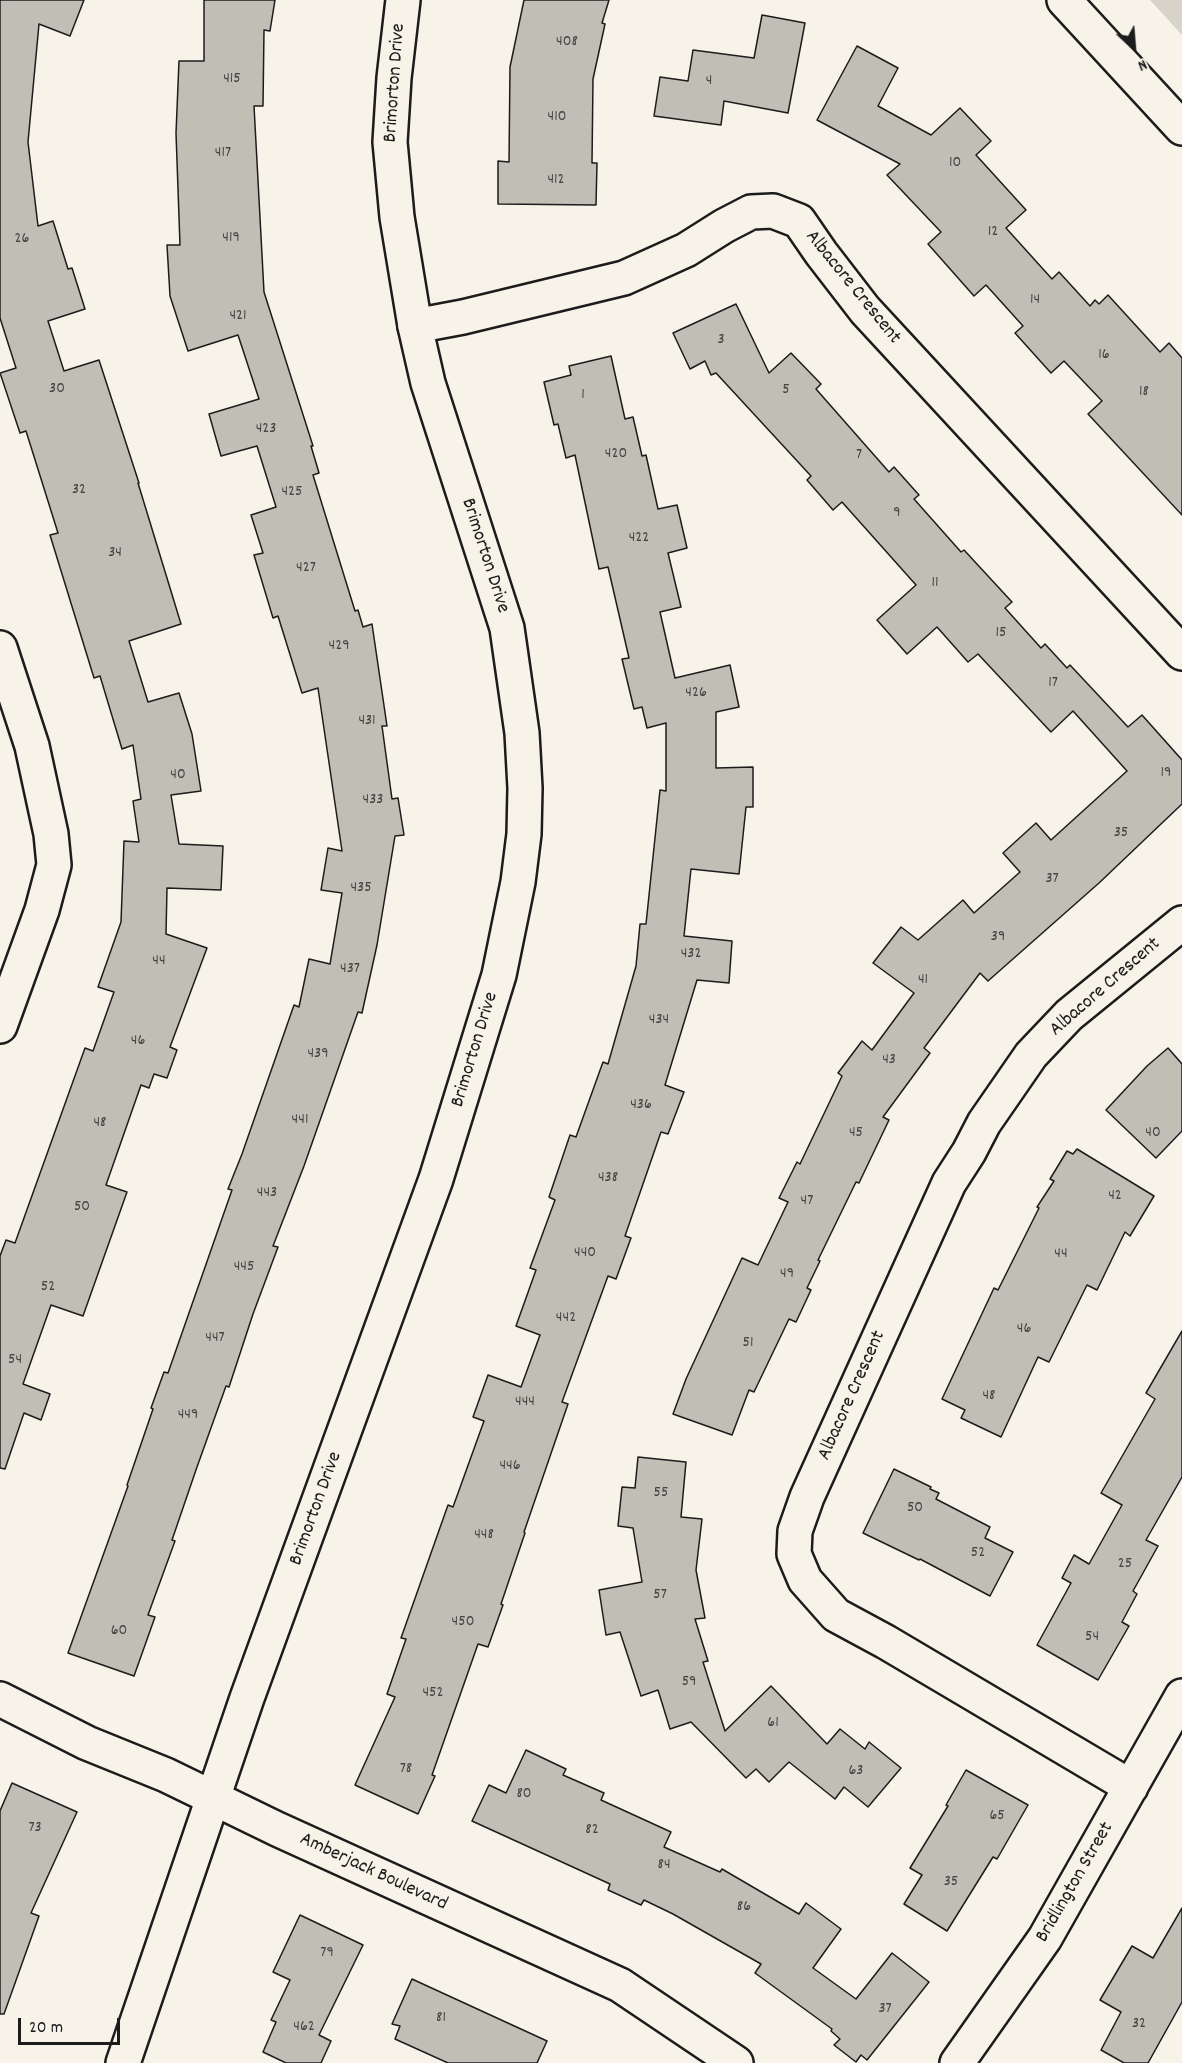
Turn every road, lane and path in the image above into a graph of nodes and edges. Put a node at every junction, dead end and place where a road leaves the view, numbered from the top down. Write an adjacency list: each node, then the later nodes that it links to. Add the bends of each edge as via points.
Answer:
1 (403, 0): 4 (street, Brimorton Drive, via 390,142 397,217)
2 (1064, 0): 3 (street)
3 (1182, 128)
4 (415, 326): 6 (street, Albacore Crescent, via 624,278 686,250 751,212 773,211 799,221 865,310); 12 (street, Brimorton Drive, via 428,383 507,628 522,733 525,788 518,882 496,986 435,1179)
5 (0, 648): 8 (street, via 32,747 54,865)
6 (1182, 653)
7 (1182, 923): 11 (street, Albacore Crescent, via 1069,1016 1031,1055 984,1123 949,1183 795,1531 794,1554 805,1580 836,1616)
8 (0, 1026)
9 (1182, 1696): 11 (street, Bridlington Street)
10 (0, 1699): 12 (street, Amberjack Boulevard, via 87,1743)
11 (1131, 1787): 15 (street, Bridlington Street, via 1045,1938)
12 (213, 1797): 13 (street, Brimorton Drive); 14 (street, Amberjack Boulevard, via 277,1830 620,1984)
13 (123, 2063)
14 (736, 2063)
15 (957, 2063)

